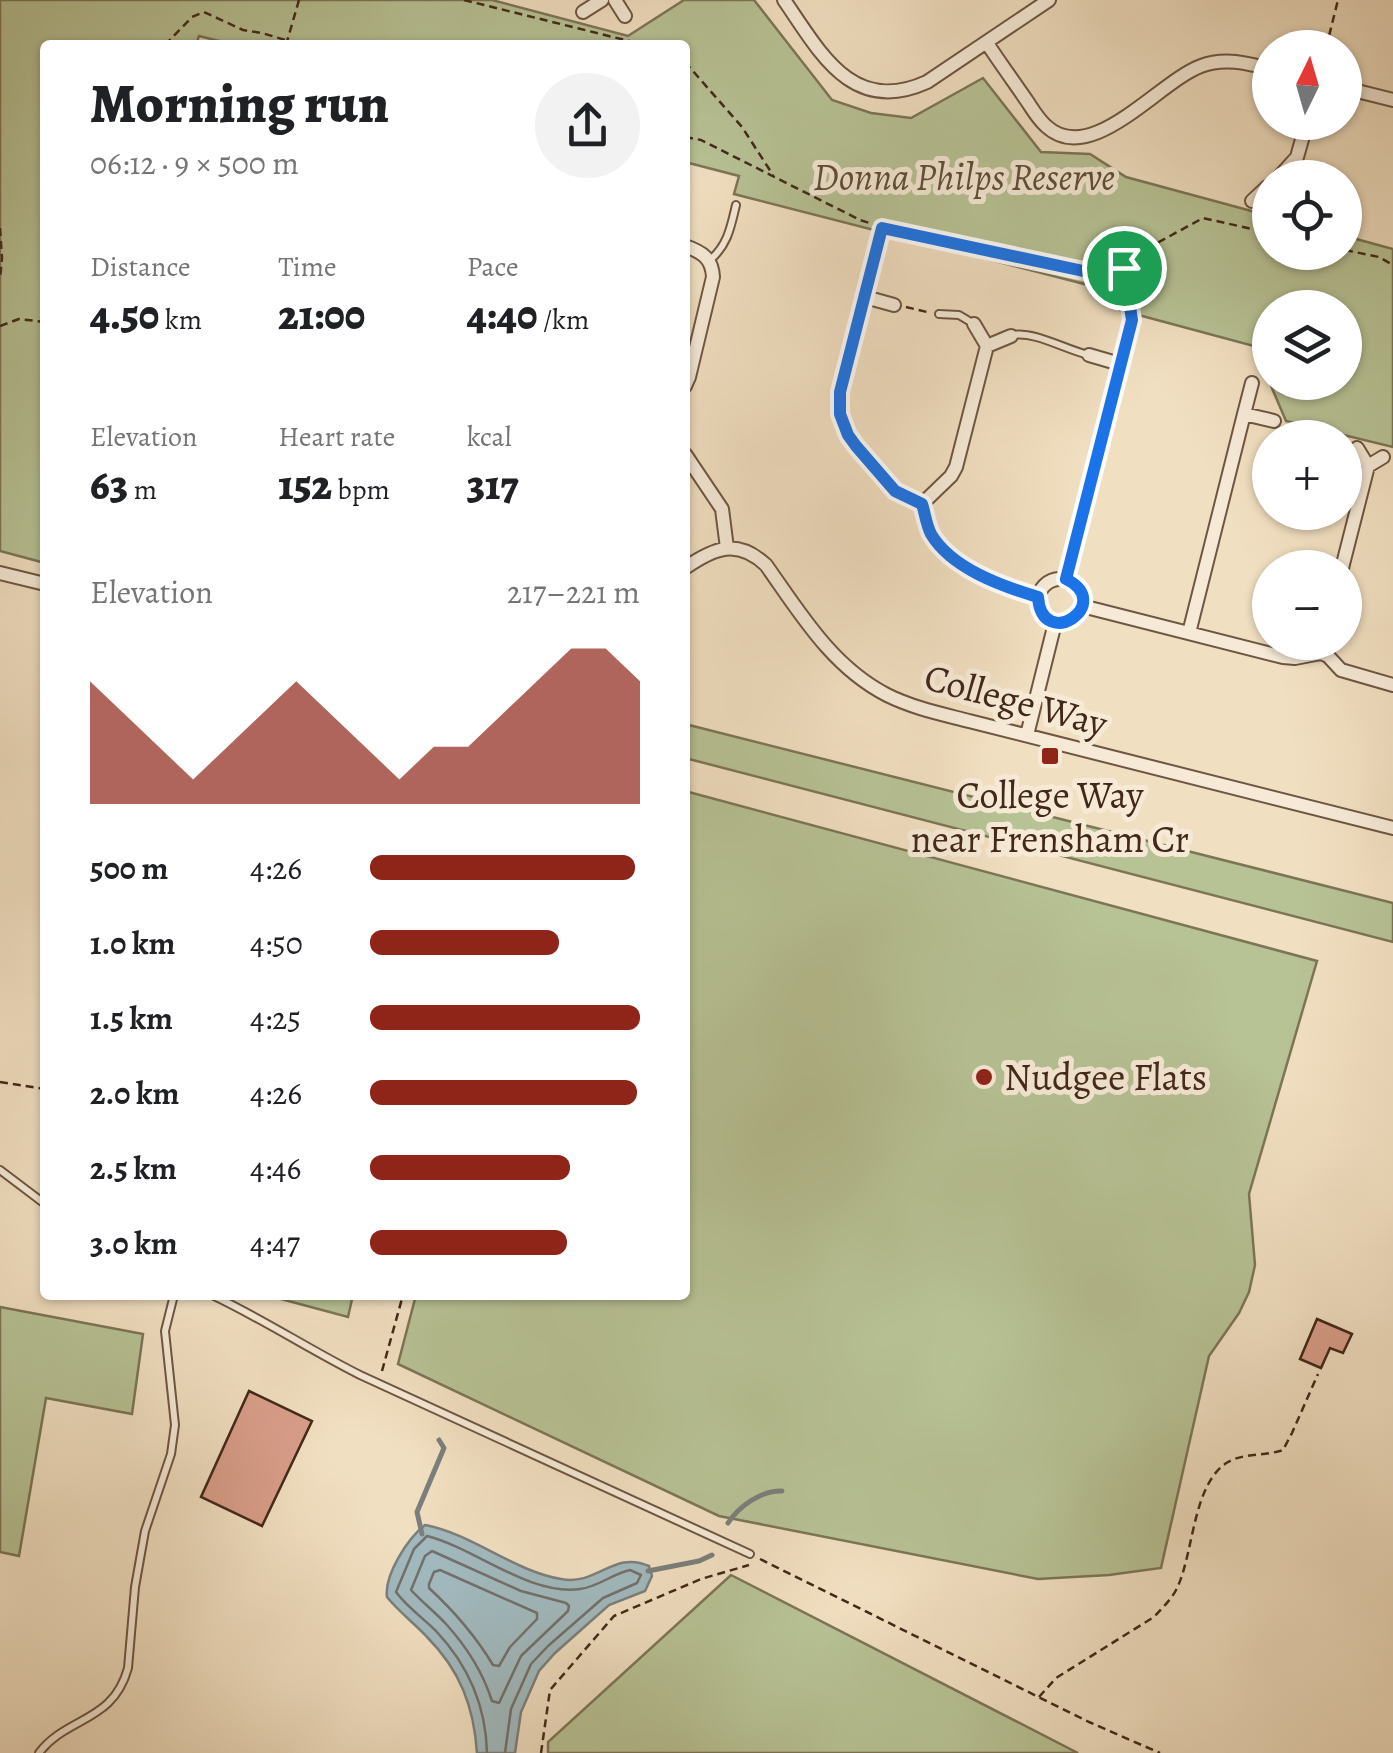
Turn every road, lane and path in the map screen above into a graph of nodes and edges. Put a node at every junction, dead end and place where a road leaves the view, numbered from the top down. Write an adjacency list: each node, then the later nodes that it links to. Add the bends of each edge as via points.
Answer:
1 (299, 0): 13 (path)
2 (464, 0): 14 (path)
3 (602, 0): 8 (street)
4 (614, 0): 9 (street)
5 (1049, 0): 15 (street)
6 (1338, 0): 10 (path)
7 (792, 3): 15 (street, via 840,75 879,91 916,87)
8 (584, 12)
9 (625, 16)
10 (1330, 30)
11 (170, 40): 12 (path, via 204,12)
12 (276, 40)
13 (287, 40)
14 (626, 40)
15 (987, 44): 16 (street, via 1047,128 1075,138 1101,132 1203,65)
16 (1252, 64)
17 (690, 68): 21 (path, via 742,127)
18 (1362, 92): 19 (street)
19 (1393, 100)
20 (690, 138): 21 (path)
21 (773, 176): 24 (path)
22 (736, 205): 28 (lane, via 726,242)
23 (0, 228): 32 (path)
24 (882, 228): 30 (path, via 1088,272); 31 (path)
25 (1252, 229): 30 (path, via 1203,218)
26 (690, 248): 28 (street)
27 (1362, 254): 29 (path)
28 (710, 260): 44 (street, via 712,287)
29 (1393, 264)
30 (1124, 268): 39 (path)
31 (871, 269): 33 (street)
32 (0, 280)
33 (865, 297): 34 (street); 52 (street, via 842,378 840,414 848,435 890,486)
34 (894, 305): 35 (path)
35 (938, 314): 37 (lane)
36 (40, 322): 38 (path)
37 (974, 324): 41 (street)
38 (0, 326)
39 (1128, 333): 43 (street)
40 (1011, 336): 41 (street); 42 (lane, via 1026,334)
41 (987, 346): 52 (street, via 956,467)
42 (1090, 355): 43 (street)
43 (1120, 364): 57 (street)
44 (690, 368)
45 (1252, 382): 46 (street)
46 (1244, 414): 47 (street); 62 (street)
47 (1270, 420)
48 (1362, 456): 51 (street)
49 (1383, 457): 51 (street)
50 (690, 461): 53 (street, via 719,502)
51 (1368, 466): 54 (street)
52 (922, 504): 59 (street, via 931,533 956,559)
53 (727, 548): 55 (street); 66 (street, College Way, via 766,565 833,655 871,685 902,702)
54 (1347, 550)
55 (690, 565)
56 (0, 573): 58 (street)
57 (1066, 579): 59 (street, via 1051,580); 60 (street, via 1078,586)
58 (40, 583)
59 (1038, 597): 61 (street, via 1043,616)
60 (1082, 606): 61 (street, via 1069,622); 62 (street)
61 (1055, 623): 66 (street)
62 (1189, 633): 63 (street)
63 (1252, 649)
64 (1332, 660): 65 (street, via 1341,670)
65 (1393, 685)
66 (1027, 735): 67 (street, College Way)
67 (1393, 828)
68 (0, 1082): 69 (path)
69 (40, 1088)
70 (0, 1170): 71 (lane)
71 (40, 1200)
72 (173, 1300): 81 (lane, via 166,1331 175,1426 145,1532 125,1680 100,1712)
73 (222, 1300): 76 (lane)
74 (402, 1300): 76 (path)
75 (1318, 1374): 79 (path, via 1282,1450 1230,1460 1215,1473 1178,1588 1166,1605 1056,1678)
76 (377, 1383): 77 (lane)
77 (750, 1554): 78 (path)
78 (764, 1561): 79 (path); 82 (path, via 701,1578 614,1616 550,1690)
79 (1039, 1697): 80 (path)
80 (1157, 1752)
81 (39, 1753)
82 (541, 1753)

